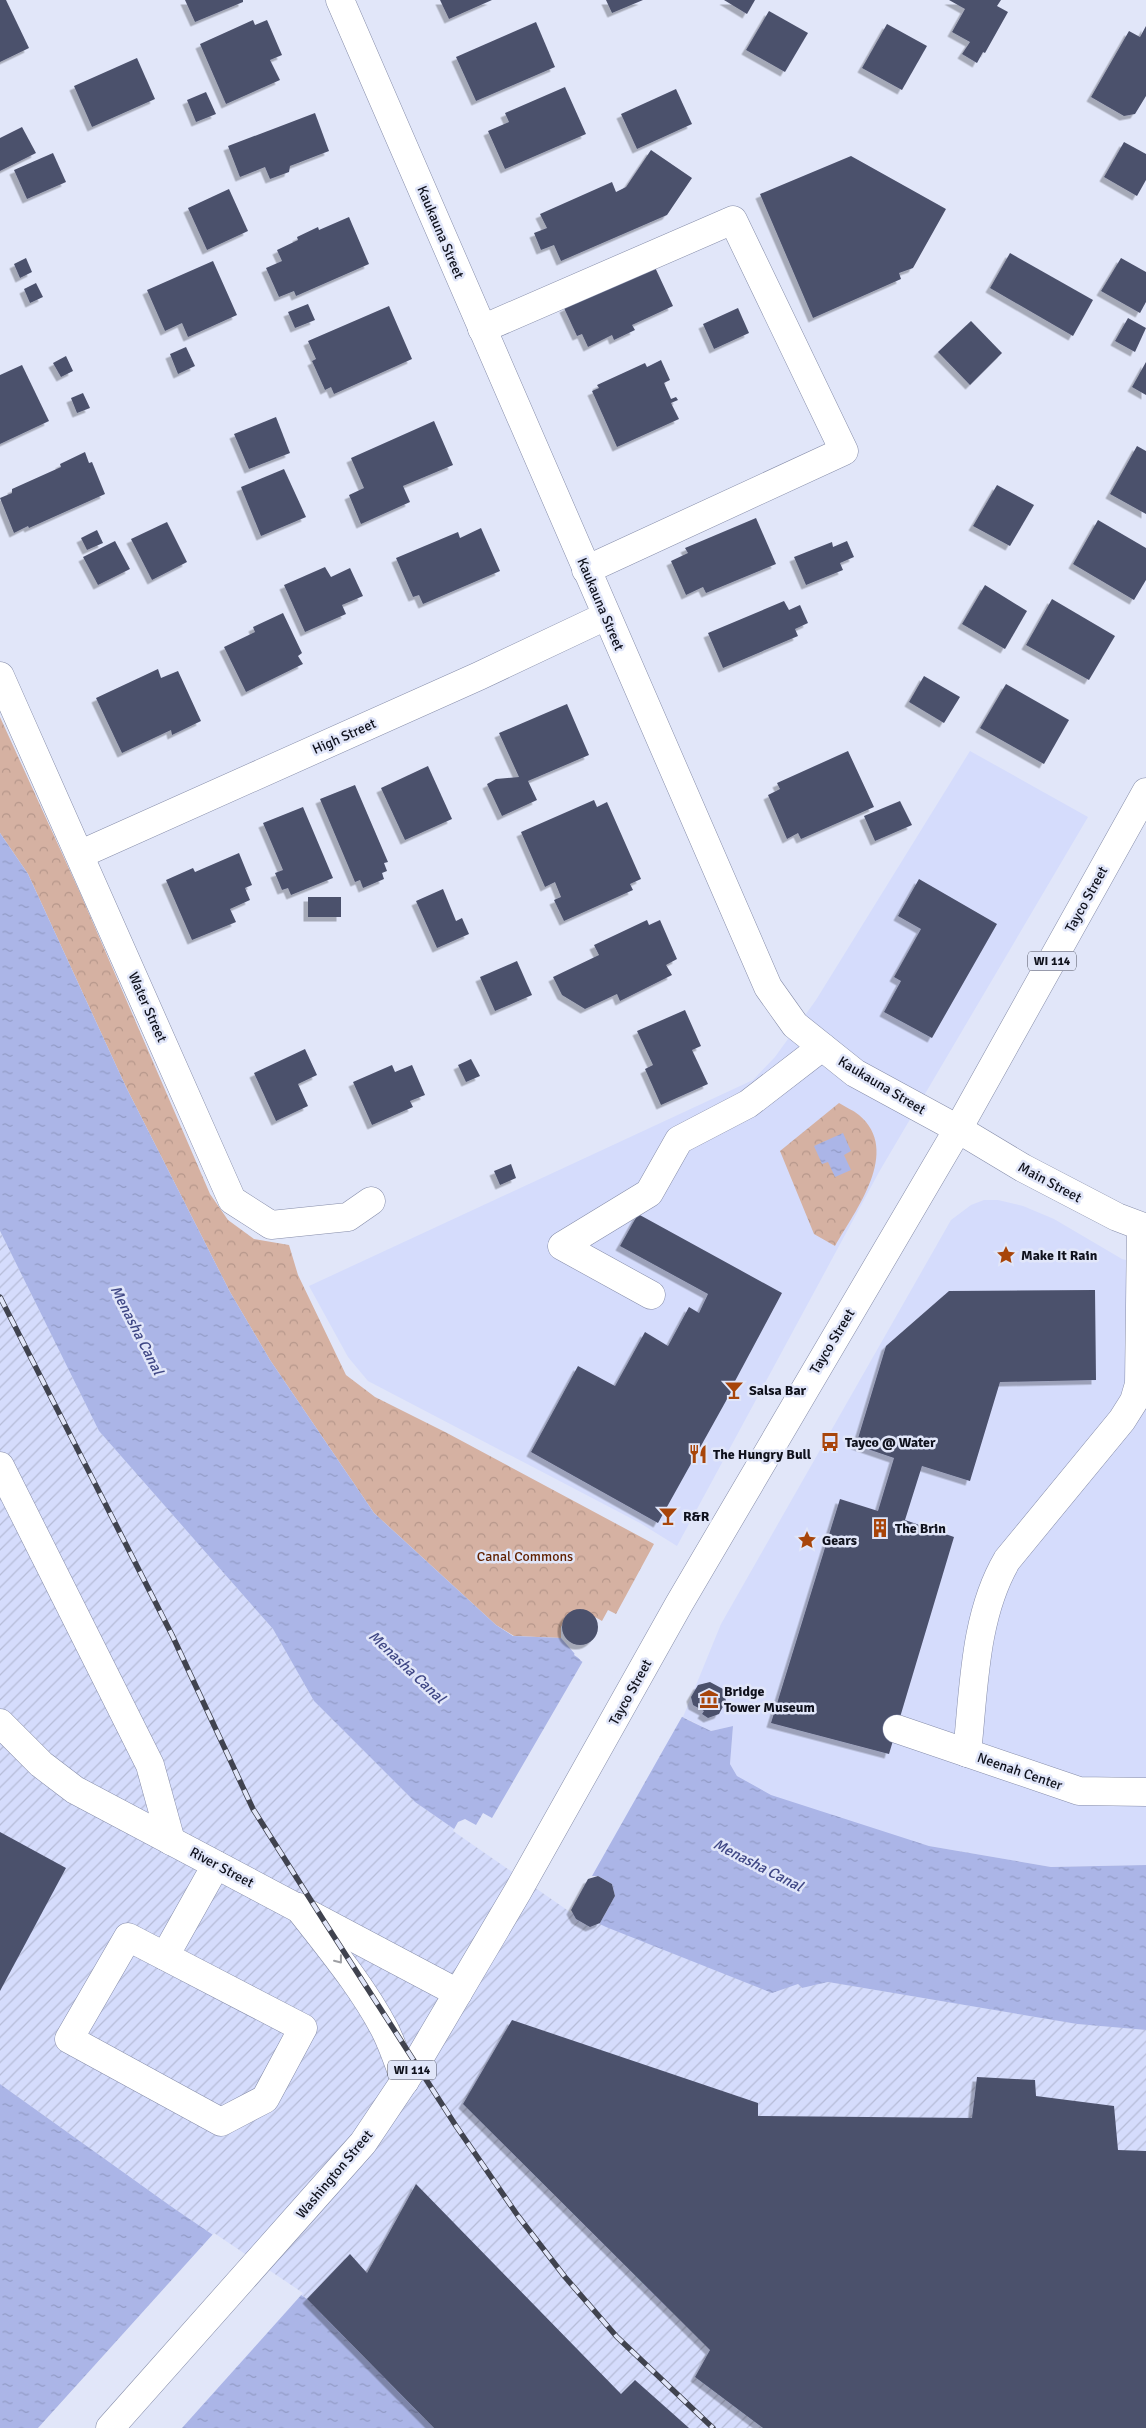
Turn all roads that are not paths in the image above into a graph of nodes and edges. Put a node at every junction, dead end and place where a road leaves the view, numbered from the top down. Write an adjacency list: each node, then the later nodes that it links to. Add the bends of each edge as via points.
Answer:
1 (340, 0): 2 (street, Kaukauna Street)
2 (482, 329): 3 (street, Kaukauna Street); 3 (street, via 733,220 844,451)
3 (586, 570): 4 (street, Kaukauna Street)
4 (606, 616): 7 (street, High Street); 8 (street, Kaukauna Street, via 768,987 795,1025)
5 (0, 676): 7 (street, Water Street)
6 (1146, 792): 9 (street, Tayco Street / WI 114)
7 (81, 854): 10 (street, Water Street, via 232,1200 270,1225 348,1217)
8 (822, 1047): 9 (street, Kaukauna Street, via 855,1072); 12 (street, via 748,1104 679,1140 649,1193 562,1246)
9 (958, 1130): 11 (street, Main Street, via 1023,1168); 20 (street, Tayco Street / WI 114, via 660,1638)
10 (371, 1201)
11 (1143, 1228): 16 (street, via 1139,1384 1134,1401 1110,1436 998,1575 981,1639)
12 (650, 1295)
13 (0, 1466): 18 (street, via 150,1764)
14 (0, 1723): 18 (street, River Street, via 40,1764 75,1790)
15 (897, 1729): 16 (street, Neenah Center)
16 (967, 1753): 17 (street, Neenah Center, via 1079,1791)
17 (1146, 1792)
18 (171, 1840): 19 (street, River Street)
19 (216, 1865): 21 (street, River Street); 22 (street)
20 (518, 1890): 23 (street, Washington Street / WI 114)
21 (298, 1907): 23 (street, River Street); 24 (street, one-way to 24, via 368,2001 386,2032)
22 (164, 1956): 22 (street, via 302,2028 265,2099 221,2122 69,2039 128,1937)
23 (458, 1993): 24 (street, Washington Street / WI 114)
24 (405, 2081): 25 (street, Washington Street / WI 114, via 363,2143)
25 (110, 2428)

